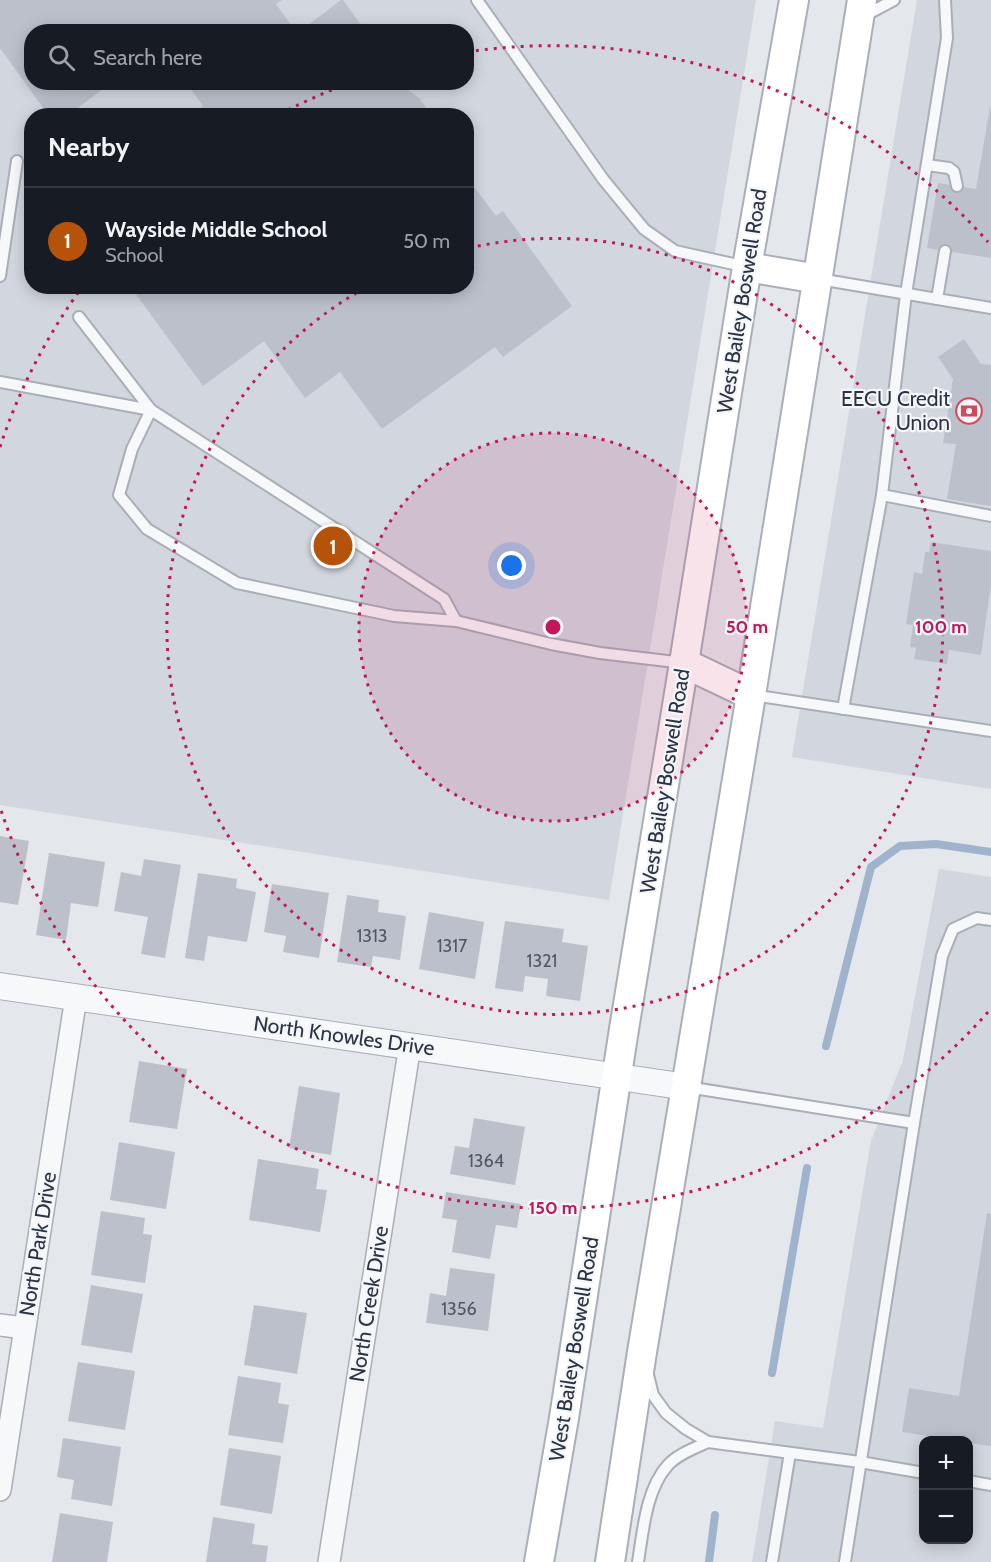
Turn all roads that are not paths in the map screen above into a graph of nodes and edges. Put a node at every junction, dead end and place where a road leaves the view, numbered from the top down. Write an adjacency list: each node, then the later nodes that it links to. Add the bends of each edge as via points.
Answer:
1 (477, 0): 10 (lane, via 596,170 644,229 675,251)
2 (794, 0): 10 (main road, West Bailey Boswell Road)
3 (894, 0): 5 (lane)
4 (945, 0): 7 (lane, via 947,38)
5 (860, 9): 12 (main road)
6 (17, 161): 11 (lane)
7 (927, 165): 8 (lane, via 949,168); 13 (lane)
8 (957, 186)
9 (945, 251): 14 (lane)
10 (747, 267): 12 (main road); 22 (main road, West Bailey Boswell Road)
11 (0, 276)
12 (818, 279): 13 (lane); 23 (main road)
13 (906, 294): 14 (lane); 19 (lane)
14 (937, 299): 15 (lane)
15 (991, 308)
16 (79, 317): 18 (lane)
17 (0, 381): 18 (lane)
18 (151, 410): 21 (lane, via 444,599); 21 (lane, via 132,449 118,495 147,529 237,583 394,616)
19 (882, 495): 20 (lane); 24 (lane)
20 (991, 516)
21 (456, 621): 22 (lane, via 561,646)
22 (684, 663): 23 (main road); 30 (main road, West Bailey Boswell Road)
23 (752, 695): 24 (lane); 31 (main road)
24 (843, 709): 25 (lane)
25 (991, 731)
26 (991, 920): 32 (lane, via 977,918 953,929 942,956)
27 (0, 986): 28 (street, North Knowles Drive)
28 (76, 998): 29 (street, North Knowles Drive); 34 (street, North Park Drive)
29 (410, 1045): 30 (street, North Knowles Drive); 43 (street, North Creek Drive)
30 (616, 1076): 31 (street, North Knowles Drive); 44 (main road, West Bailey Boswell Road)
31 (687, 1087): 32 (lane); 35 (main road)
32 (914, 1123): 38 (lane)
33 (0, 1325): 34 (street)
34 (24, 1328): 42 (street, North Park Drive)
35 (642, 1352): 36 (lane, via 653,1395 666,1413); 45 (main road)
36 (708, 1442): 37 (lane); 46 (lane, via 668,1465 652,1489)
37 (790, 1453): 38 (lane); 47 (lane)
38 (860, 1462): 39 (lane); 48 (lane)
39 (919, 1472)
40 (973, 1482): 41 (lane)
41 (991, 1485)
42 (0, 1490)
43 (329, 1562)
44 (539, 1562)
45 (610, 1562)
46 (638, 1562)
47 (772, 1562)
48 (845, 1562)

